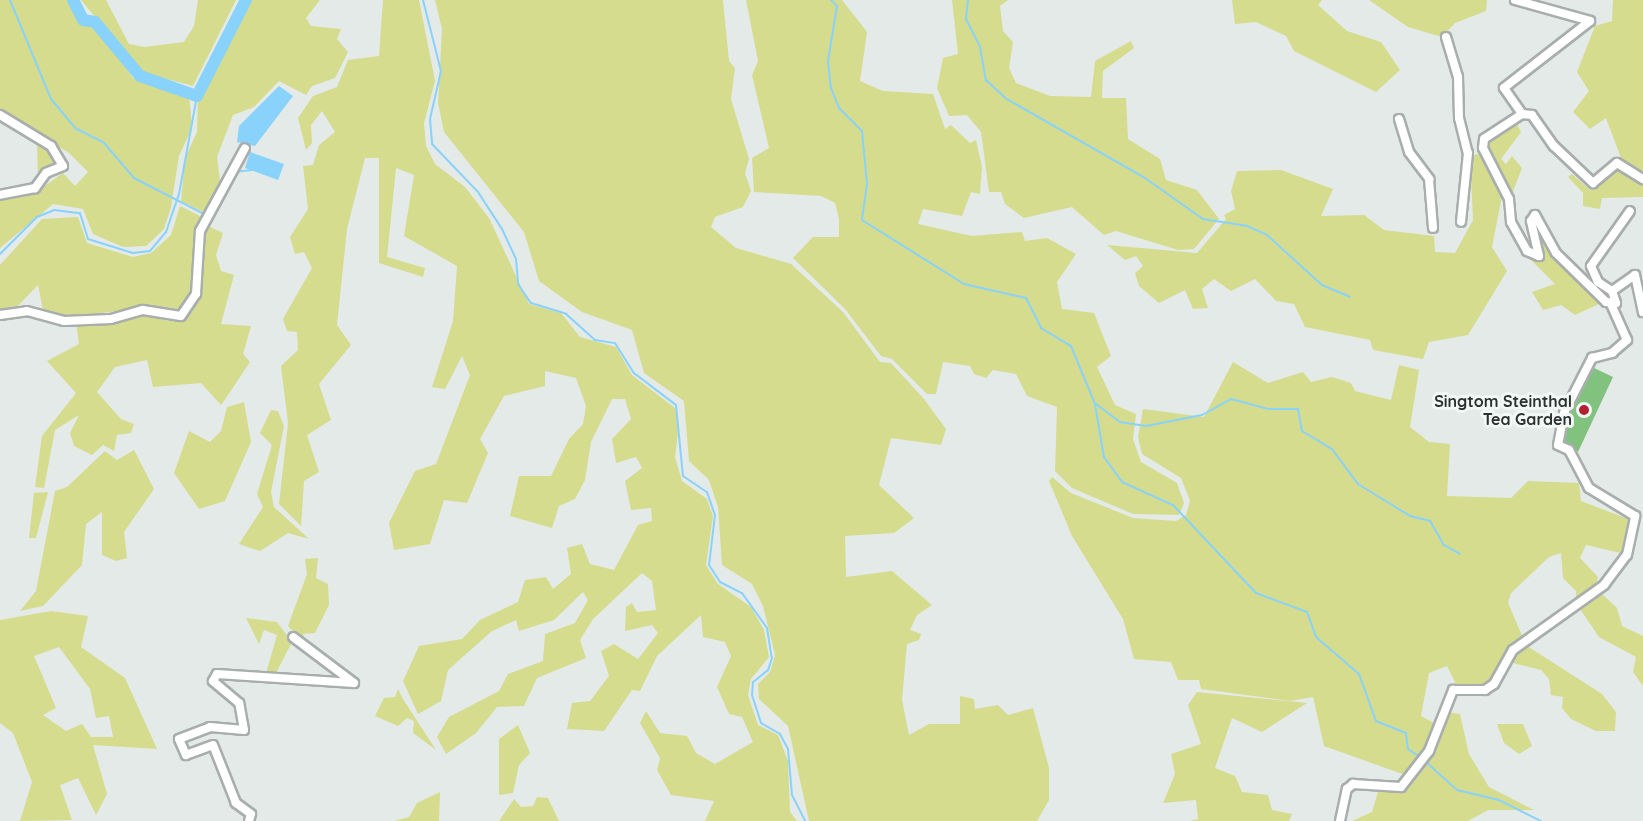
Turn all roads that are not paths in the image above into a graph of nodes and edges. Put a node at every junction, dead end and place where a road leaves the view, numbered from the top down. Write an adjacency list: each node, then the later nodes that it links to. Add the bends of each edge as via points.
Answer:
1 (1515, 0): 3 (street, via 1590,21 1559,50 1507,83 1506,94)
2 (1446, 37): 10 (street, via 1458,77 1459,118 1468,153)
3 (1522, 114): 7 (street, via 1532,115 1554,146 1593,183 1617,163); 13 (street, via 1484,140 1483,148 1509,199 1511,222 1527,250 1539,256 1530,221 1535,214 1556,253)
4 (0, 115): 8 (street, via 51,146 63,166 46,173 35,188)
5 (1399, 119): 11 (street, via 1409,152 1429,179)
6 (245, 148): 15 (street, via 200,231 196,294 181,316 143,310 111,319 64,321 27,311)
7 (1643, 179)
8 (0, 195)
9 (1630, 211): 12 (street, via 1591,266 1598,282)
10 (1461, 222)
11 (1433, 228)
12 (1612, 291): 13 (street, via 1616,303); 14 (street, via 1635,274)
13 (1611, 304): 18 (street, via 1627,340 1612,353 1592,358 1564,413 1558,445 1569,450 1589,488 1635,516 1627,555 1604,585 1513,650 1494,684 1485,690 1453,690 1429,751 1401,787 1353,784 1347,789)
14 (1643, 312)
15 (0, 315)
16 (293, 637): 17 (street, via 354,683 217,674 213,681 232,693 247,726 210,727 179,739 186,755 213,745 236,803 251,814)
17 (249, 821)
18 (1340, 821)

